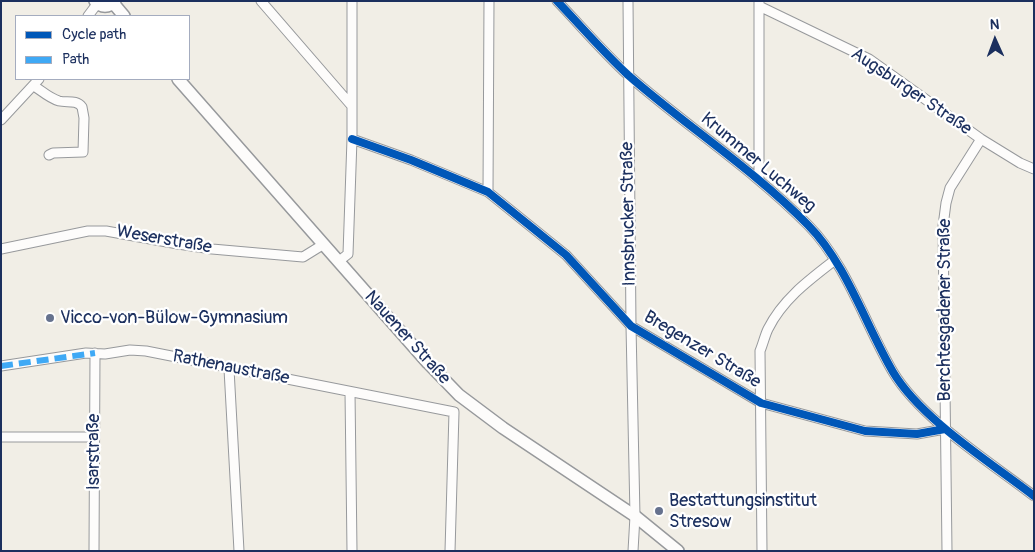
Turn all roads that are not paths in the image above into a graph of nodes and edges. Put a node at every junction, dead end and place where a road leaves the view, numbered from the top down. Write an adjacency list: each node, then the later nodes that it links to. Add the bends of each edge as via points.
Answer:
1 (261, 1): 14 (street)
2 (352, 1): 14 (street)
3 (490, 1): 21 (street)
4 (557, 1): 11 (street, Krummer Luchweg)
5 (628, 1): 11 (street, Innsbrucker Straße)
6 (114, 2): 7 (main road, via 105,6); 10 (main road)
7 (96, 3): 9 (street)
8 (759, 4): 16 (street, Augsburger Straße, via 869,59); 20 (street)
9 (89, 15)
10 (123, 15)
11 (628, 74): 20 (street, Krummer Luchweg); 26 (street, Innsbrucker Straße)
12 (179, 80): 22 (main road, Nauener Straße)
13 (36, 82): 15 (street); 18 (street, via 48,96 82,106 83,152)
14 (351, 104): 17 (street)
15 (1, 120)
16 (981, 138): 19 (street, Augsburger Straße); 32 (street, Berchtesgadener Straße, via 950,188 943,226)
17 (352, 140): 21 (street, Bregenzer Straße); 25 (street, via 348,254)
18 (49, 155)
19 (1034, 169)
20 (759, 180): 24 (street, Krummer Luchweg, via 809,226)
21 (488, 192): 26 (street, Bregenzer Straße, via 566,255)
22 (324, 244): 23 (street, Weserstraße, via 303,257 204,248 106,230); 25 (main road, Nauener Straße)
23 (1, 249)
24 (835, 260): 31 (street, via 788,298 768,329 760,351); 32 (street, Krummer Luchweg, via 893,372 909,396)
25 (339, 262): 36 (main road, Nauener Straße, via 459,395)
26 (631, 326): 31 (street, Bregenzer Straße); 36 (street, Innsbrucker Straße)
27 (95, 354): 28 (street, Rathenaustraße); 29 (street, Rathenaustraße, via 146,351); 34 (street, Isarstraße)
28 (1, 366)
29 (229, 369): 30 (street, Rathenaustraße); 38 (street)
30 (350, 392): 39 (street); 40 (street, Rathenaustraße, via 454,412)
31 (761, 402): 32 (street, Bregenzer Straße, via 865,431 917,434); 43 (street)
32 (946, 429): 35 (street, Krummer Luchweg); 44 (street, Berchtesgadener Straße)
33 (1, 437): 34 (street)
34 (94, 437): 37 (street, Isarstraße)
35 (1034, 496)
36 (635, 516): 41 (street, Innsbrucker Straße); 42 (main road, Nauener Straße)
37 (94, 551)
38 (239, 551)
39 (352, 551)
40 (450, 551)
41 (633, 551)
42 (678, 551)
43 (762, 551)
44 (947, 551)

